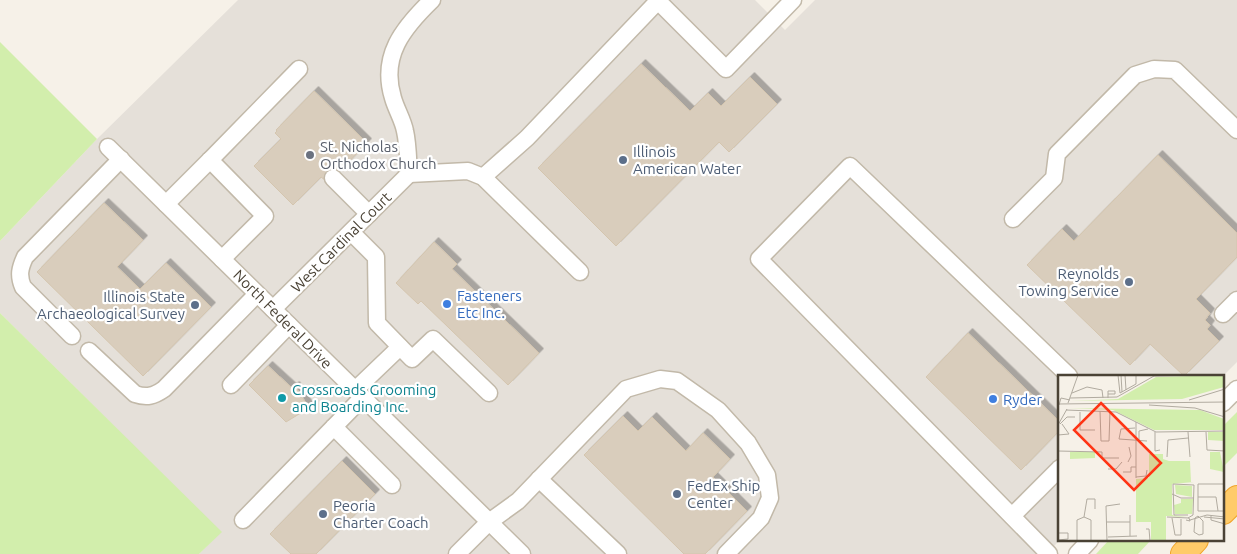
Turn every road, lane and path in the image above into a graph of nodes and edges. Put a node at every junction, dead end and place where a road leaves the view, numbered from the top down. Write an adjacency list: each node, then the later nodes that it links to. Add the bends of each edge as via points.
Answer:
1 (432, 0): 8 (street, via 397,40 389,69 392,97 406,131)
2 (793, 0): 9 (street, via 726,69 658,2 527,138)
3 (299, 69): 7 (street)
4 (1237, 130): 13 (street, via 1175,70 1154,69 1135,75 1057,154 1054,178)
5 (108, 147): 6 (street, North Federal Drive)
6 (121, 159): 11 (street, North Federal Drive); 22 (street, via 25,256 21,266 19,278 23,287)
7 (210, 160): 11 (street); 15 (street, via 265,216)
8 (409, 174): 9 (street, via 468,171); 12 (street, West Cardinal Court)
9 (483, 177): 16 (street)
10 (333, 178): 12 (street)
11 (166, 204): 15 (street, North Federal Drive)
12 (370, 214): 14 (street, West Cardinal Court)
13 (1013, 219)
14 (351, 232): 19 (street, West Cardinal Court); 23 (street, via 376,257 377,323)
15 (222, 259): 17 (street, North Federal Drive)
16 (580, 272)
17 (257, 294): 19 (street, North Federal Drive); 24 (street, via 156,395 144,398 135,394)
18 (1237, 300): 20 (street)
19 (273, 309): 21 (street, North Federal Drive)
20 (1223, 314)
21 (289, 325): 26 (street); 29 (street, North Federal Drive)
22 (72, 336)
23 (400, 347): 28 (street, via 412,359 433,339); 29 (street)
24 (89, 351)
25 (1068, 375): 37 (street, via 850,166 759,259)
26 (230, 385)
27 (1237, 389): 30 (street)
28 (489, 393)
29 (359, 394): 31 (street); 39 (street, North Federal Drive)
30 (1224, 402)
31 (334, 427): 34 (street); 38 (street)
32 (1058, 470): 37 (street)
33 (539, 479): 39 (street); 44 (street); 45 (street, via 626,389 660,379 677,381 718,410 748,443 767,475 770,498 761,518)
34 (392, 485)
35 (1237, 498): 36 (highway)
36 (1224, 511)
37 (1012, 516): 46 (street)
38 (243, 520)
39 (489, 522): 42 (street); 43 (street, North Federal Drive)
40 (1088, 542): 47 (street)
41 (1194, 542): 48 (highway)
42 (457, 554)
43 (522, 554)
44 (618, 554)
45 (726, 554)
46 (1049, 554)
47 (1077, 554)
48 (1183, 554)

